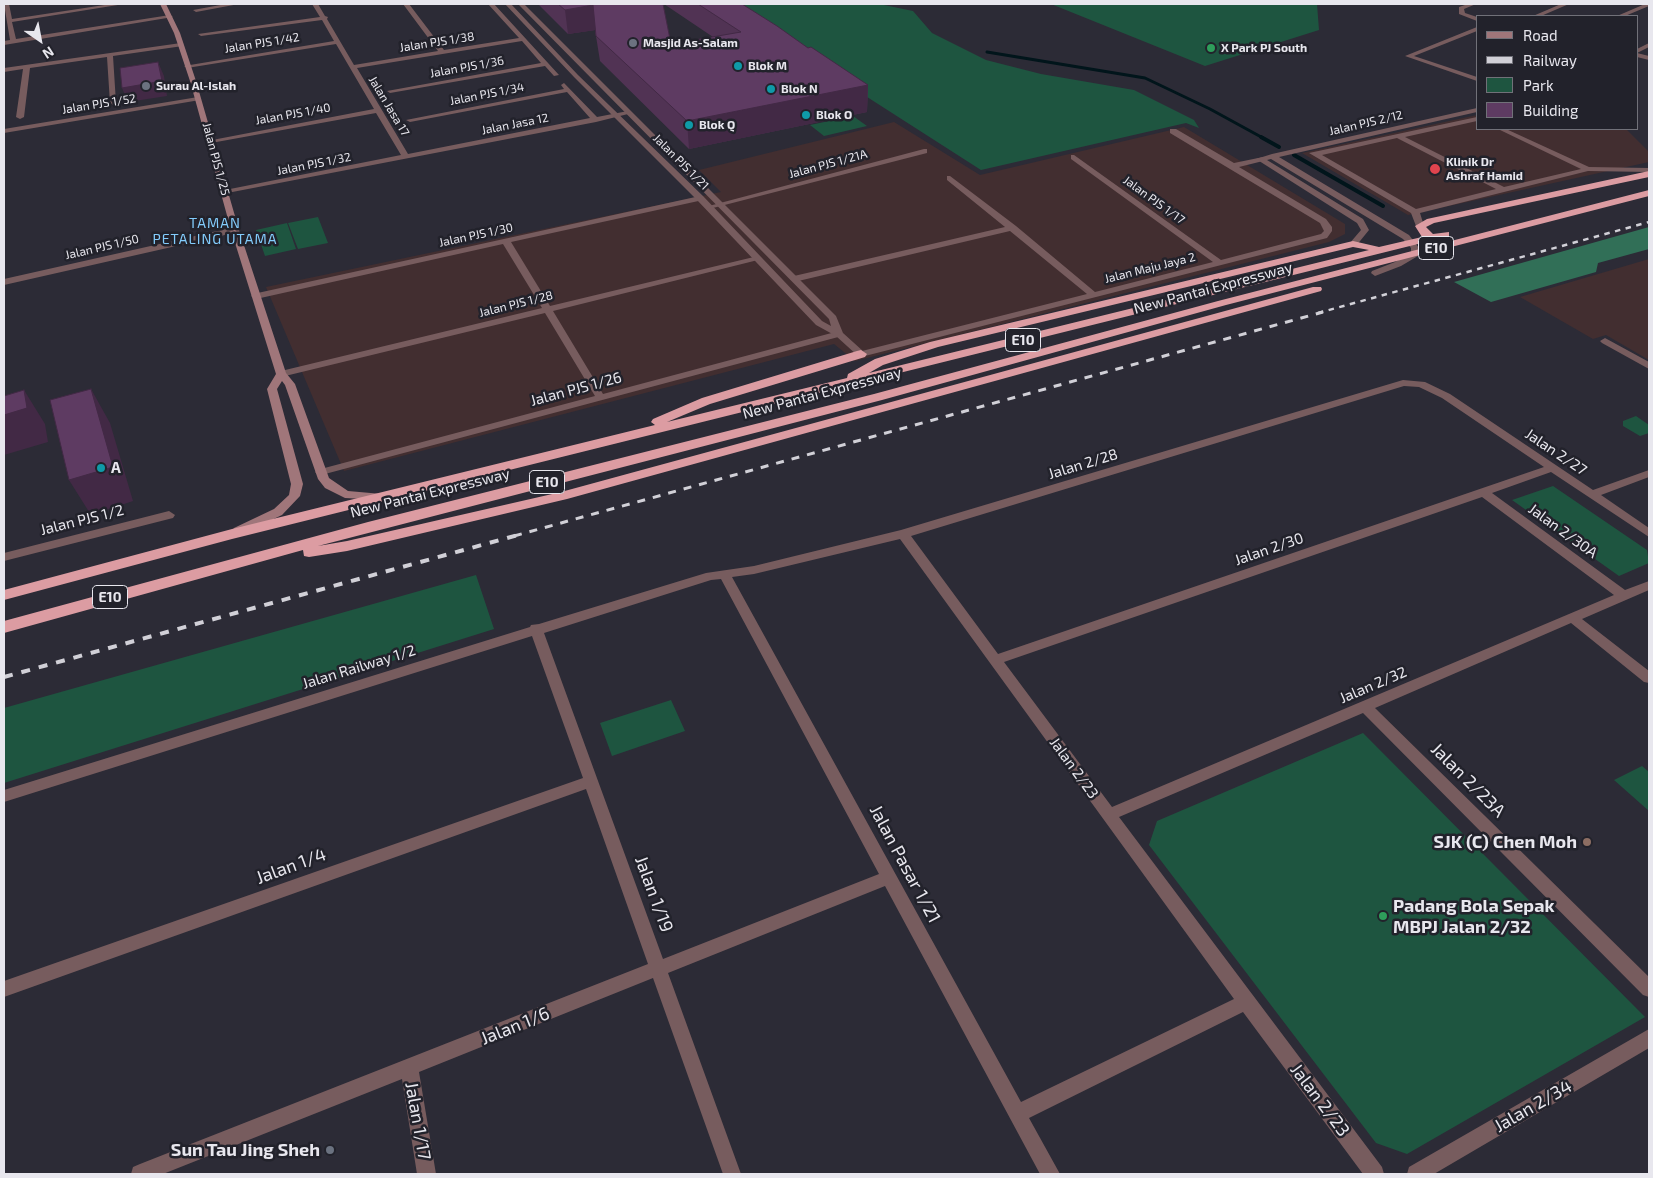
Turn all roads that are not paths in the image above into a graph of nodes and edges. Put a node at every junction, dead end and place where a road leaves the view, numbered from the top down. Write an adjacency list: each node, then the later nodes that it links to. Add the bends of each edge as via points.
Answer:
1 (6, 4): 19 (street)
2 (122, 4): 19 (street)
3 (162, 4): 16 (main road, Jalan PJS 1/25)
4 (236, 4): 13 (street)
5 (316, 4): 17 (street, Jalan Jasa 17)
6 (406, 4): 28 (street)
7 (491, 4): 22 (street)
8 (508, 4): 45 (street, Jalan PJS 1/21)
9 (521, 4): 44 (street, Jalan PJS 1/21)
10 (1473, 4): 18 (street, via 1461,8 1463,14)
11 (1566, 4): 14 (street)
12 (1649, 4): 15 (street)
13 (196, 10)
14 (1538, 15)
15 (1622, 15)
16 (170, 17): 23 (street); 26 (main road, Jalan PJS 1/25)
17 (326, 18): 21 (street); 24 (street, Jalan Jasa 17)
18 (1476, 19)
19 (9, 21): 23 (street)
20 (1476, 29): 36 (street, via 1408,56)
21 (201, 34)
22 (524, 39): 28 (street, Jalan PJS 1/38); 31 (street)
23 (13, 41): 25 (street)
24 (339, 42): 32 (street, Jalan PJS 1/42); 34 (street, Jalan Jasa 17)
25 (4, 43)
26 (181, 46): 30 (street); 32 (main road, Jalan PJS 1/25)
27 (1649, 46): 29 (street)
28 (442, 52): 34 (street, Jalan PJS 1/38)
29 (1638, 52)
30 (110, 56): 33 (street); 40 (street)
31 (547, 64): 37 (street); 38 (street, Jalan PJS 1/36)
32 (188, 66): 39 (main road, Jalan PJS 1/25)
33 (27, 67): 35 (street); 46 (street)
34 (353, 67): 41 (street, Jalan Jasa 17)
35 (4, 70)
36 (1476, 79)
37 (569, 90): 49 (street, Jalan PJS 1/34); 50 (street)
38 (390, 91)
39 (198, 98): 51 (street, Jalan PJS 1/52); 53 (street, Jalan PJS 1/52); 56 (main road, Jalan PJS 1/25)
40 (113, 103)
41 (379, 110): 56 (street, Jalan PJS 1/40); 59 (street, Jalan Jasa 17)
42 (1476, 110): 43 (street, Jalan PJS 2/12)
43 (1465, 112): 47 (street); 57 (street, Jalan PJS 2/12)
44 (628, 114): 45 (street, Jalan Jasa 12); 74 (street, Jalan PJS 1/21)
45 (617, 116): 50 (street, Jalan Jasa 12); 72 (street, Jalan PJS 1/21)
46 (20, 117)
47 (1476, 118)
48 (1476, 118): 55 (street)
49 (410, 120)
50 (596, 120): 59 (street, Jalan Jasa 12)
51 (4, 127)
52 (1503, 130): 65 (street)
53 (4, 131)
54 (1173, 131): 64 (street, Jalan Maju Jaya 2)
55 (1398, 136): 60 (street); 70 (street)
56 (211, 140): 69 (main road, Jalan PJS 1/25)
57 (1304, 148): 60 (street); 61 (street, Jalan PJS 2/12)
58 (924, 151): 74 (street, Jalan PJS 1/21A)
59 (404, 153): 69 (street, Jalan PJS 1/32)
60 (1315, 154): 76 (street)
61 (1272, 156): 63 (street, Jalan PJS 2/12); 85 (street, via 1406,237 1415,248 1415,254 1409,258)
62 (1074, 157): 84 (street, Jalan PJS 1/17)
63 (1260, 159): 64 (street); 81 (street, via 1360,221 1365,230)
64 (1232, 166): 84 (street, Jalan Maju Jaya 2, via 1323,222 1328,232 1316,240)
65 (1588, 169): 66 (street); 70 (street)
66 (1649, 172): 77 (highway)
67 (950, 178): 79 (street)
68 (1649, 184): 97 (highway, New Pantai Expressway / E10)
69 (224, 188): 78 (main road, Jalan PJS 1/25)
70 (1503, 190): 76 (street)
71 (1649, 193): 112 (highway, New Pantai Expressway / E10, via 1222,303 878,397)
72 (700, 198): 75 (street, Jalan PJS 1/21); 80 (street, Jalan PJS 1/30)
73 (1649, 203): 82 (highway)
74 (721, 204): 75 (street, Jalan PJS 1/21A); 87 (street, Jalan PJS 1/21)
75 (708, 207): 83 (street, Jalan PJS 1/21)
76 (1415, 212): 77 (street)
77 (1420, 226): 82 (highway, via 1425,234 1441,242 1465,247)
78 (234, 227): 86 (street, Jalan PJS 1/50); 88 (street, Jalan PJS 1/50); 90 (main road, Jalan PJS 1/25)
79 (1013, 228): 87 (street); 89 (street)
80 (506, 241): 90 (street, Jalan PJS 1/30); 91 (street)
81 (1353, 244): 85 (highway, via 1372,248 1384,255 1384,265); 97 (highway, via 934,344 879,362)
82 (1483, 246): 85 (highway)
83 (758, 259): 91 (street, Jalan PJS 1/28); 92 (street, Jalan PJS 1/21, via 819,323)
84 (1220, 263): 89 (street, Jalan Maju Jaya 2)
85 (1375, 273): 112 (highway, via 562,496 347,546)
86 (4, 276)
87 (794, 279): 92 (street, Jalan PJS 1/21, via 833,318)
88 (4, 282)
89 (1094, 295): 94 (street, Jalan Maju Jaya 2)
90 (256, 296): 96 (main road, Jalan PJS 1/25)
91 (548, 310): 96 (street, Jalan PJS 1/28); 99 (street)
92 (839, 334): 94 (street, Jalan PJS 1/21); 99 (street, Jalan PJS 1/26)
93 (1605, 340): 95 (street)
94 (861, 354): 100 (highway, via 706,402)
95 (1649, 366)
96 (281, 374): 102 (main road, Jalan PJS 1/25, via 290,384); 109 (main road, via 272,389 297,484 294,496 278,512)
97 (834, 387): 100 (highway, New Pantai Expressway / E10)
98 (1446, 396): 101 (street, Jalan 2/27); 110 (street, Jalan 2/28, via 1421,384 1404,383)
99 (601, 398): 102 (street, Jalan PJS 1/26)
100 (611, 440): 106 (highway, New Pantai Expressway / E10)
101 (1553, 468): 104 (street, Jalan 2/30); 105 (street, Jalan 2/27)
102 (321, 472): 106 (main road, Jalan PJS 1/25, via 329,485 345,494)
103 (1649, 473): 105 (street)
104 (1483, 492): 116 (street, Jalan 2/30A); 120 (street, Jalan 2/30)
105 (1592, 494): 108 (street, Jalan 2/27)
106 (381, 498): 109 (highway, New Pantai Expressway / E10)
107 (169, 515): 111 (street, Jalan PJS 1/2)
108 (1649, 533)
109 (232, 534): 115 (highway, New Pantai Expressway / E10)
110 (903, 534): 113 (street, Jalan 2/28, via 754,570); 120 (street, Jalan 2/23)
111 (4, 557)
112 (216, 567): 118 (highway, New Pantai Expressway / E10)
113 (724, 573): 119 (street, Jalan Railway 1/2); 126 (street, Jalan Pasar 1/21)
114 (1649, 585): 116 (street, Jalan 2/32)
115 (4, 595)
116 (1624, 596): 117 (street, Jalan 2/32)
117 (1572, 618): 121 (street); 122 (street, Jalan 2/32)
118 (4, 627)
119 (536, 628): 123 (street, Jalan 1/19); 124 (street, Jalan Railway 1/2)
120 (995, 660): 125 (street, Jalan 2/23)
121 (1649, 678)
122 (1365, 706): 125 (street, Jalan 2/32); 129 (street, Jalan 2/23A)
123 (592, 780): 127 (street, Jalan 1/19); 128 (street, Jalan 1/4)
124 (4, 796)
125 (1108, 815): 130 (street, Jalan 2/23)
126 (889, 876): 127 (street, Jalan 1/6); 133 (street, Jalan Pasar 1/21)
127 (659, 968): 132 (street, Jalan 1/6); 136 (street, Jalan 1/19)
128 (4, 989)
129 (1649, 989)
130 (1246, 1002): 133 (street); 138 (street, Jalan 2/23)
131 (1649, 1038): 139 (street, Jalan 2/34)
132 (409, 1068): 134 (street, Jalan 1/6); 135 (street, Jalan 1/17)
133 (1018, 1114): 137 (street, Jalan Pasar 1/21)
134 (140, 1174)
135 (427, 1174)
136 (732, 1174)
137 (1050, 1174)
138 (1375, 1174)
139 (1416, 1174)

